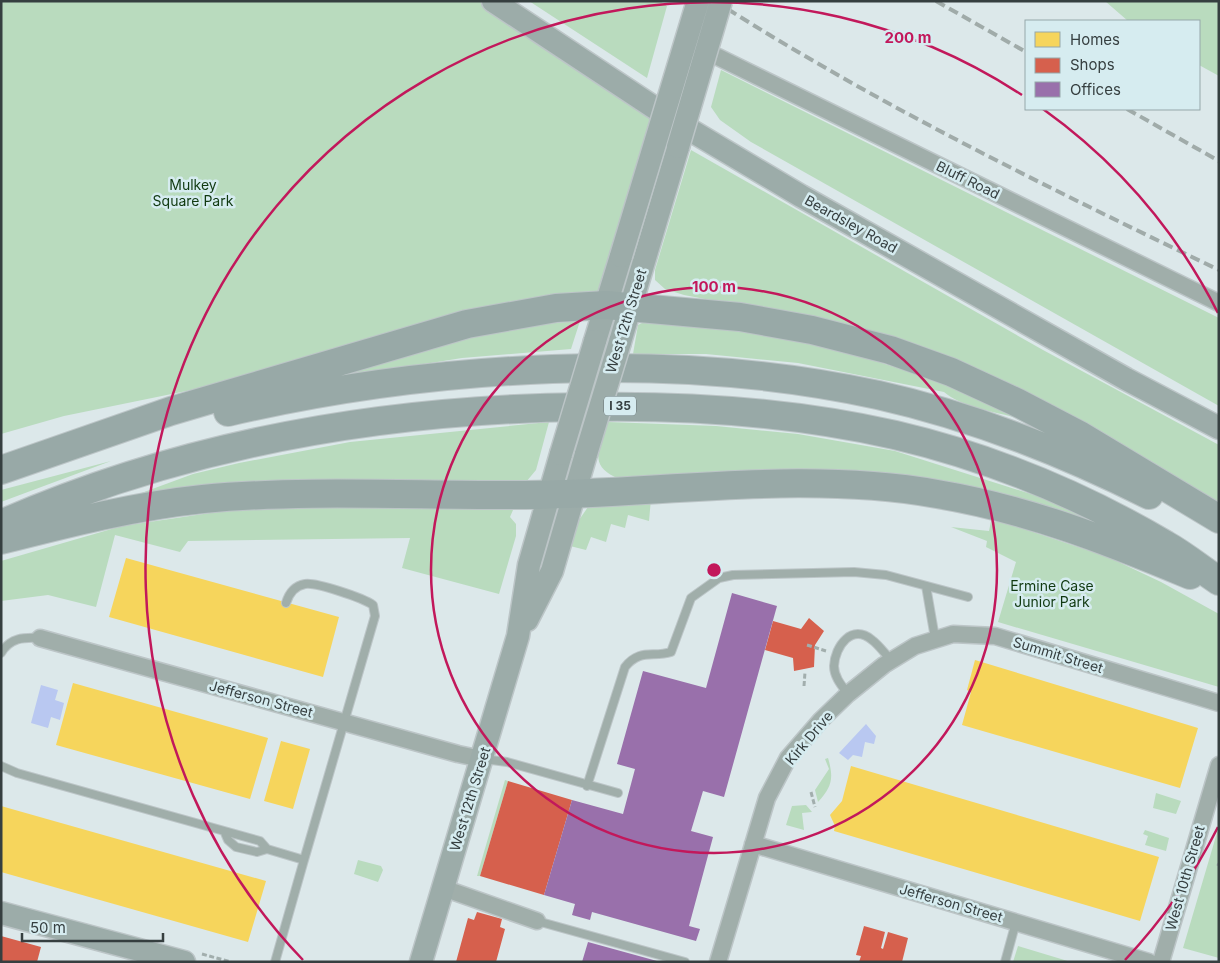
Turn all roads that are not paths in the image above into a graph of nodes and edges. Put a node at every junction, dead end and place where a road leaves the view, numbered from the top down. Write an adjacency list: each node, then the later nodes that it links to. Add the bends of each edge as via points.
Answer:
1 (494, 1): 6 (main road, Beardsley Road)
2 (698, 1): 8 (main road, West 12th Street, bridge, via 621,256)
3 (711, 1): 6 (street)
4 (721, 1): 8 (main road, West 12th Street, bridge, via 643,264)
5 (718, 57): 7 (street, Bluff Road)
6 (675, 121): 9 (main road, Beardsley Road, via 1118,375)
7 (1219, 303)
8 (618, 306): 10 (highway, via 556,308 467,324 171,411); 11 (main road, West 12th Street, bridge, via 620,342); 12 (main road, West 12th Street, bridge, via 595,341); 13 (highway, via 740,317 812,330 890,350 951,372 1016,402 1081,436)
9 (1219, 428)
10 (1, 470): 15 (highway, via 186,422 321,394 465,375 660,370 798,381 879,395 951,415 1050,450)
11 (575, 493): 12 (highway); 19 (highway, via 818,484 934,493 1044,518); 22 (main road, West 12th Street, via 552,571)
12 (548, 494): 16 (highway, via 206,499 146,507); 22 (main road, West 12th Street, via 529,565)
13 (1219, 520)
14 (1, 524): 17 (highway, I 35, via 74,494 153,468 337,426 425,414 492,410 618,406 700,408 847,426 896,435 970,457 1042,483 1106,512 1169,546)
15 (1219, 530)
16 (1, 540)
17 (1219, 581)
18 (926, 586): 20 (lane); 24 (lane); 33 (lane, via 886,575 854,572 719,578 690,598 672,652 636,657 625,667)
19 (1219, 588)
20 (968, 597)
21 (286, 602): 29 (lane, via 294,588 306,584 363,598 373,604 375,616)
22 (518, 636): 30 (main road, West 12th Street)
23 (40, 638): 25 (lane, via 22,637 6,644); 29 (street, Jefferson Street)
24 (935, 638): 26 (street, Summit Street); 28 (street, Summit Street, via 952,634 995,636)
25 (1, 653)
26 (894, 658): 27 (street, Kirk Drive); 27 (lane, via 859,634 845,638 834,665 836,676)
27 (848, 694): 36 (street, Kirk Drive, via 788,758 767,798)
28 (1219, 703)
29 (345, 722): 30 (street, Jefferson Street); 38 (lane)
30 (482, 759): 33 (lane, via 506,762); 39 (main road, West 12th Street)
31 (1219, 765): 50 (street, West 10th Street)
32 (1, 766): 35 (lane)
33 (587, 786): 34 (lane)
34 (618, 793)
35 (225, 833): 37 (lane, via 260,841); 37 (lane, via 236,846 257,852)
36 (753, 844): 42 (street, Jefferson Street); 47 (street, Kirk Drive)
37 (267, 849): 38 (lane)
38 (304, 860): 44 (lane)
39 (443, 888): 41 (street); 45 (main road, West 12th Street)
40 (1, 913): 43 (main road)
41 (537, 921): 46 (lane)
42 (1016, 922): 48 (lane); 49 (street, Jefferson Street)
43 (184, 962)
44 (275, 962)
45 (421, 962)
46 (685, 962)
47 (718, 962)
48 (1005, 962)
49 (1149, 962)
50 (1161, 962)

